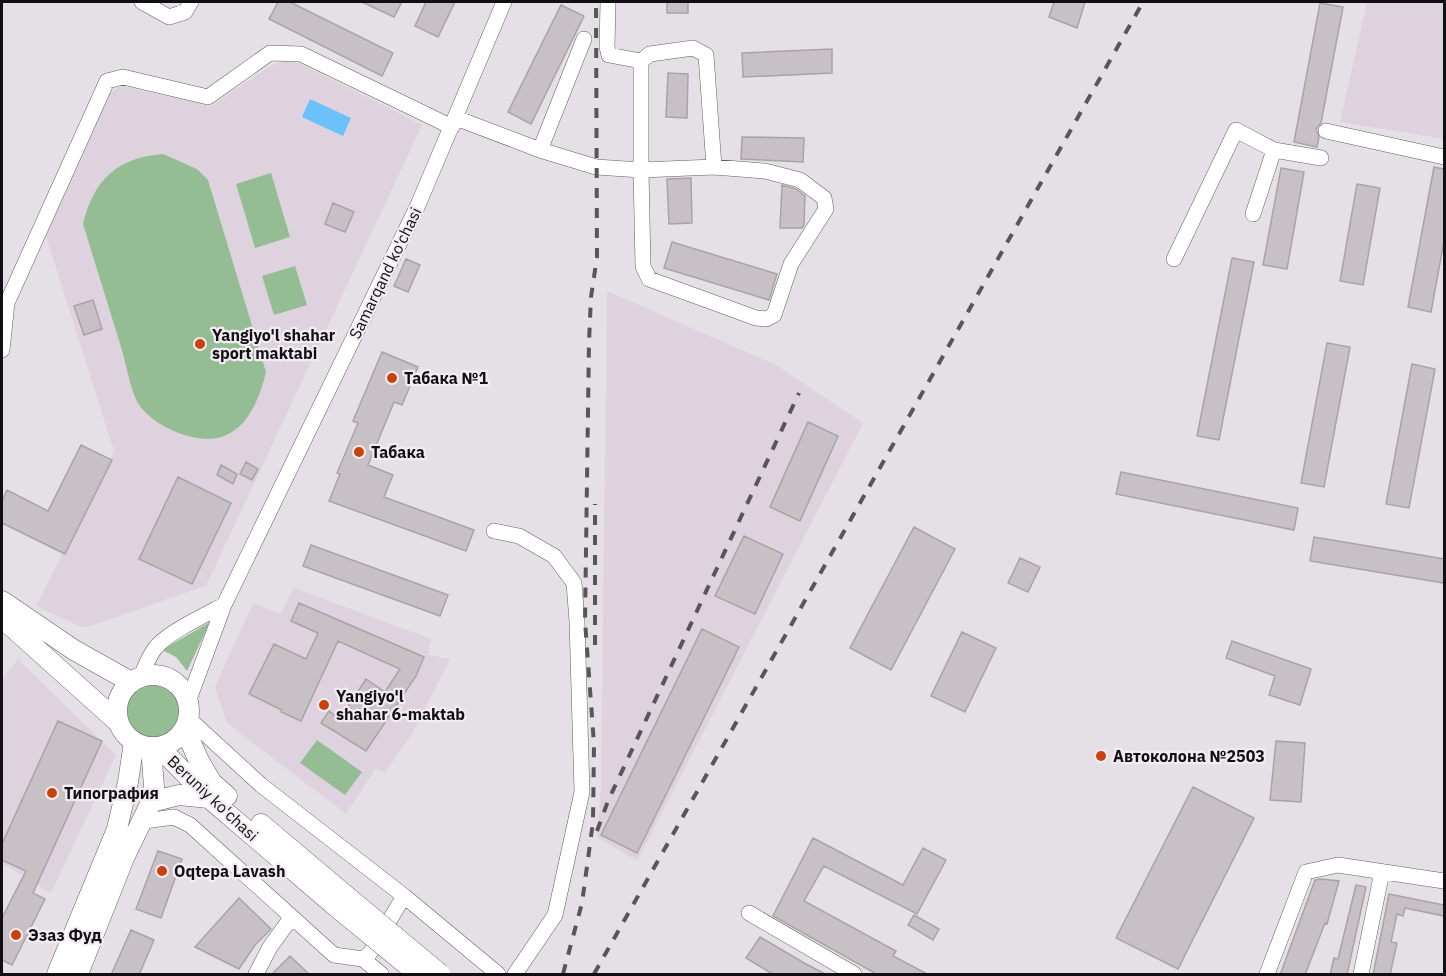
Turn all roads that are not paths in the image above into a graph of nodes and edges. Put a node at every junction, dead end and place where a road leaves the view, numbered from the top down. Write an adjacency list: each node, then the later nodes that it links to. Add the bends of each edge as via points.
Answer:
1 (142, 2): 2 (street, via 169,17 185,12)
2 (191, 2)
3 (504, 2): 7 (street, Samarqand ko'chasi)
4 (608, 2): 6 (street, via 609,55)
5 (584, 39): 9 (street)
6 (641, 61): 13 (street, via 650,54 693,48 706,55); 14 (street)
7 (454, 122): 9 (street); 17 (street, via 301,54 270,53 208,97 123,77 107,81 7,303); 20 (street, Samarqand ko'chasi, via 418,205)
8 (1326, 131): 11 (street)
9 (540, 150): 14 (street, via 596,167)
10 (1274, 150): 12 (street); 15 (street); 16 (street, via 1236,130)
11 (1444, 157)
12 (1322, 158)
13 (714, 167): 14 (street); 14 (street, via 765,171 800,180 824,198 826,209 790,264 774,315 766,319 649,279 643,266)
14 (641, 170)
15 (1253, 214)
16 (1174, 259)
17 (2, 350)
18 (494, 531): 42 (street, via 519,537 554,556 574,583 577,621 582,792 555,915)
19 (2, 601): 22 (main road, Beruniy ko'chasi, via 74,650)
20 (224, 605): 22 (street, via 157,645); 23 (street, Samarqand ko'chasi)
21 (2, 618): 24 (main road, Beruniy ko'chasi)
22 (136, 679): 23 (main road, Beruniy ko'chasi, via 153,675 170,680 184,691); 24 (main road, via 118,700)
23 (187, 716): 25 (main road, Beruniy ko'chasi, via 178,737 170,744); 30 (street, Beruniy ko'chasi, via 261,785); 31 (main road, Beruniy ko'chasi, via 198,759 212,783)
24 (118, 723): 25 (main road, Beruniy ko'chasi, via 125,734)
25 (148, 746): 26 (main road, Beruniy ko'chasi); 27 (main road, via 154,787); 35 (main road, via 128,782 117,829)
26 (209, 798): 27 (main road, via 179,795); 31 (main road, Beruniy ko'chasi)
27 (147, 812): 33 (street, via 174,817 190,825); 36 (main road, via 124,858)
28 (1382, 872): 29 (street); 44 (street, via 1338,865 1306,872); 45 (street)
29 (1444, 880)
30 (404, 896): 34 (street, via 370,953); 41 (street, Beruniy ko'chasi)
31 (339, 899): 39 (main road, Beruniy ko'chasi, bridge); 40 (main road, Beruniy ko'chasi, bridge)
32 (749, 913): 43 (street)
33 (291, 918): 34 (street, via 334,955); 37 (street)
34 (363, 958): 38 (street)
35 (57, 975)
36 (78, 975)
37 (255, 975)
38 (381, 975)
39 (418, 975)
40 (440, 975)
41 (498, 975)
42 (515, 975)
43 (855, 975)
44 (1267, 975)
45 (1360, 975)

